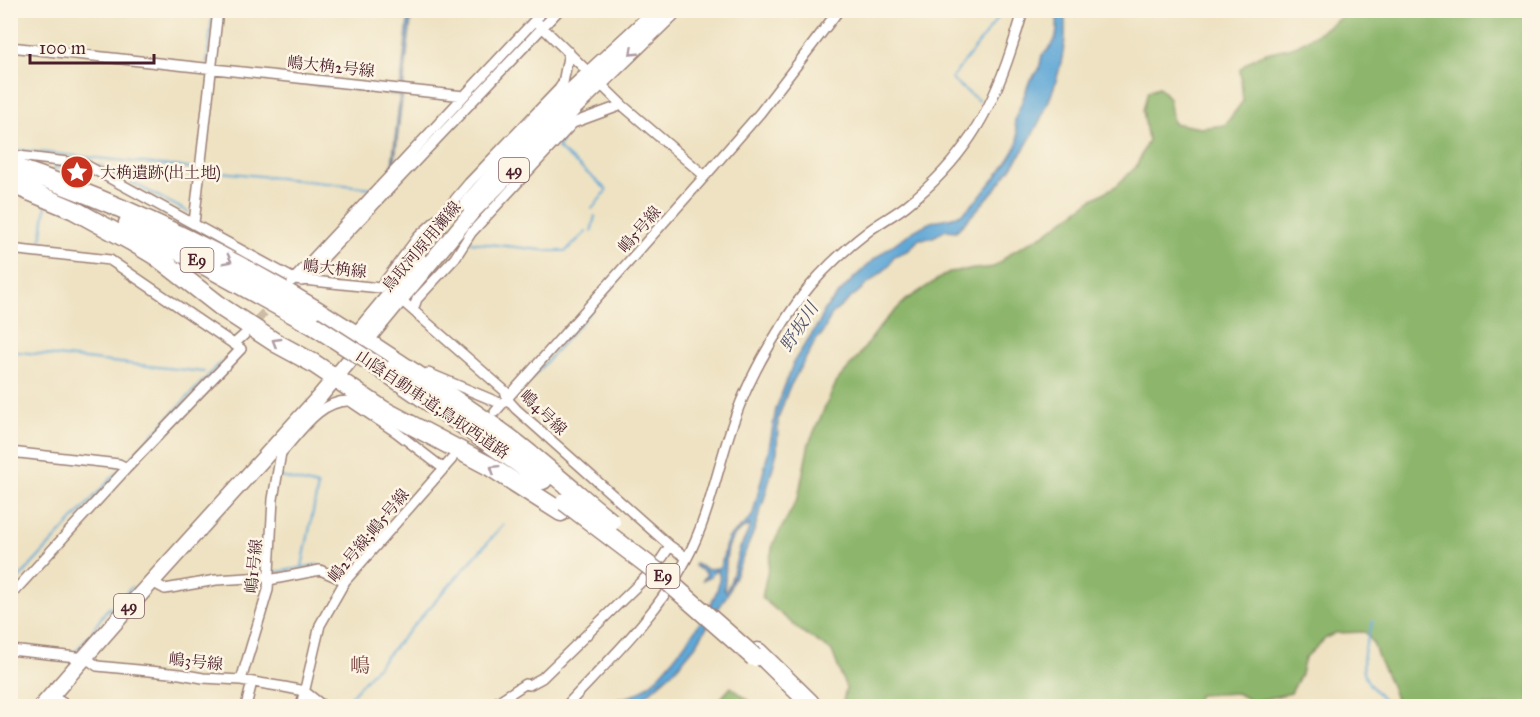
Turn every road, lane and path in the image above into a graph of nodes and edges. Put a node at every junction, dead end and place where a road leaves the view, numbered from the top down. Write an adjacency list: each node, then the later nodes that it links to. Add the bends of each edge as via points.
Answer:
1 (218, 10): 12 (street)
2 (544, 10): 8 (street)
3 (559, 10): 9 (street)
4 (657, 10): 13 (main road, 鳥取河原用瀬線 / 49)
5 (675, 10): 13 (main road, 鳥取河原用瀬線 / 49, one-way to 13)
6 (839, 10): 19 (street, 嶋5号線, via 760,113)
7 (1023, 10): 41 (street, via 993,101 975,134 953,163 905,207 836,259 800,298 768,348 732,424 700,530)
8 (535, 20): 9 (street); 14 (street)
9 (544, 28): 11 (street); 24 (street)
10 (10, 47): 12 (street, 嶋大桷2号線)
11 (569, 52): 13 (street); 25 (street, 嶋大桷線, via 559,89 418,237)
12 (212, 69): 14 (street, 嶋大桷2号線); 22 (street)
13 (594, 78): 15 (street); 25 (main road, 鳥取河原用瀬線 / 49, via 508,156)
14 (464, 96): 24 (street)
15 (622, 105): 19 (street); 26 (street, via 573,123 471,232 455,258 417,299)
16 (10, 155): 22 (street, 嶋大桷線, via 84,164)
17 (10, 165): 21 (highway)
18 (10, 174): 21 (highway, 山陰自動車道;鳥取西道路 / E9)
19 (705, 176): 32 (street, 嶋5号線)
20 (10, 181): 21 (highway)
21 (77, 201): 28 (highway, one-way to 28, via 112,203 188,239); 30 (highway, 山陰自動車道;鳥取西道路 / E9, bridge, via 167,243); 31 (highway, one-way to 21, via 224,309 156,256 105,226)
22 (194, 223): 24 (street, 嶋大桷線)
23 (10, 249): 29 (street, via 110,260)
24 (295, 282): 25 (street, 嶋大桷線)
25 (390, 293): 26 (street, 嶋4号線); 28 (main road, 鳥取河原用瀬線 / 49)
26 (413, 310): 32 (street, 嶋4号線, via 506,391)
27 (244, 335): 29 (street)
28 (361, 337): 30 (highway); 31 (main road, 鳥取河原用瀬線 / 49)
29 (238, 347): 36 (street)
30 (386, 368): 32 (street); 38 (highway, 山陰自動車道;鳥取西道路 / E9)
31 (331, 374): 33 (main road, 鳥取河原用瀬線 / 49); 38 (highway, one-way to 31, via 383,410)
32 (502, 405): 39 (street, 嶋4号線, via 516,409)
33 (276, 446): 37 (street, via 320,410 343,400 396,432); 43 (street, 嶋1号線); 45 (main road, 鳥取河原用瀬線 / 49, via 225,494)
34 (10, 452): 36 (street, via 119,464)
35 (452, 459): 37 (street, 嶋2号線;嶋5号線)
36 (126, 468): 46 (street)
37 (444, 469): 44 (street, 嶋2号線;嶋5号線)
38 (567, 501): 47 (highway, bridge, via 617,549); 47 (highway, bridge, via 691,588)
39 (670, 546): 40 (street); 41 (street, 嶋4号線)
40 (662, 558)
41 (687, 558): 60 (street, via 663,597)
42 (646, 577): 59 (street, via 542,678)
43 (269, 580): 44 (street, via 320,570); 45 (street, via 225,579 165,589); 50 (street, 嶋1号線)
44 (345, 581): 52 (street, 嶋2号線;嶋5号線, via 320,625)
45 (152, 582): 49 (main road, 鳥取河原用瀬線 / 49)
46 (10, 596)
47 (717, 619): 54 (highway, bridge)
48 (10, 650): 49 (street, 嶋3号線)
49 (86, 658): 50 (street, 嶋3号線, via 97,666); 53 (main road, 鳥取河原用瀬線 / 49)
50 (241, 680): 51 (street, 嶋3号線)
51 (252, 682): 52 (street, 嶋3号線); 56 (street)
52 (304, 691): 57 (street, 嶋2号線;嶋5号線); 58 (street)
53 (47, 701): 55 (street)
54 (806, 705)
55 (68, 706)
56 (246, 706)
57 (301, 706)
58 (323, 706)
59 (491, 706)
60 (566, 706)

